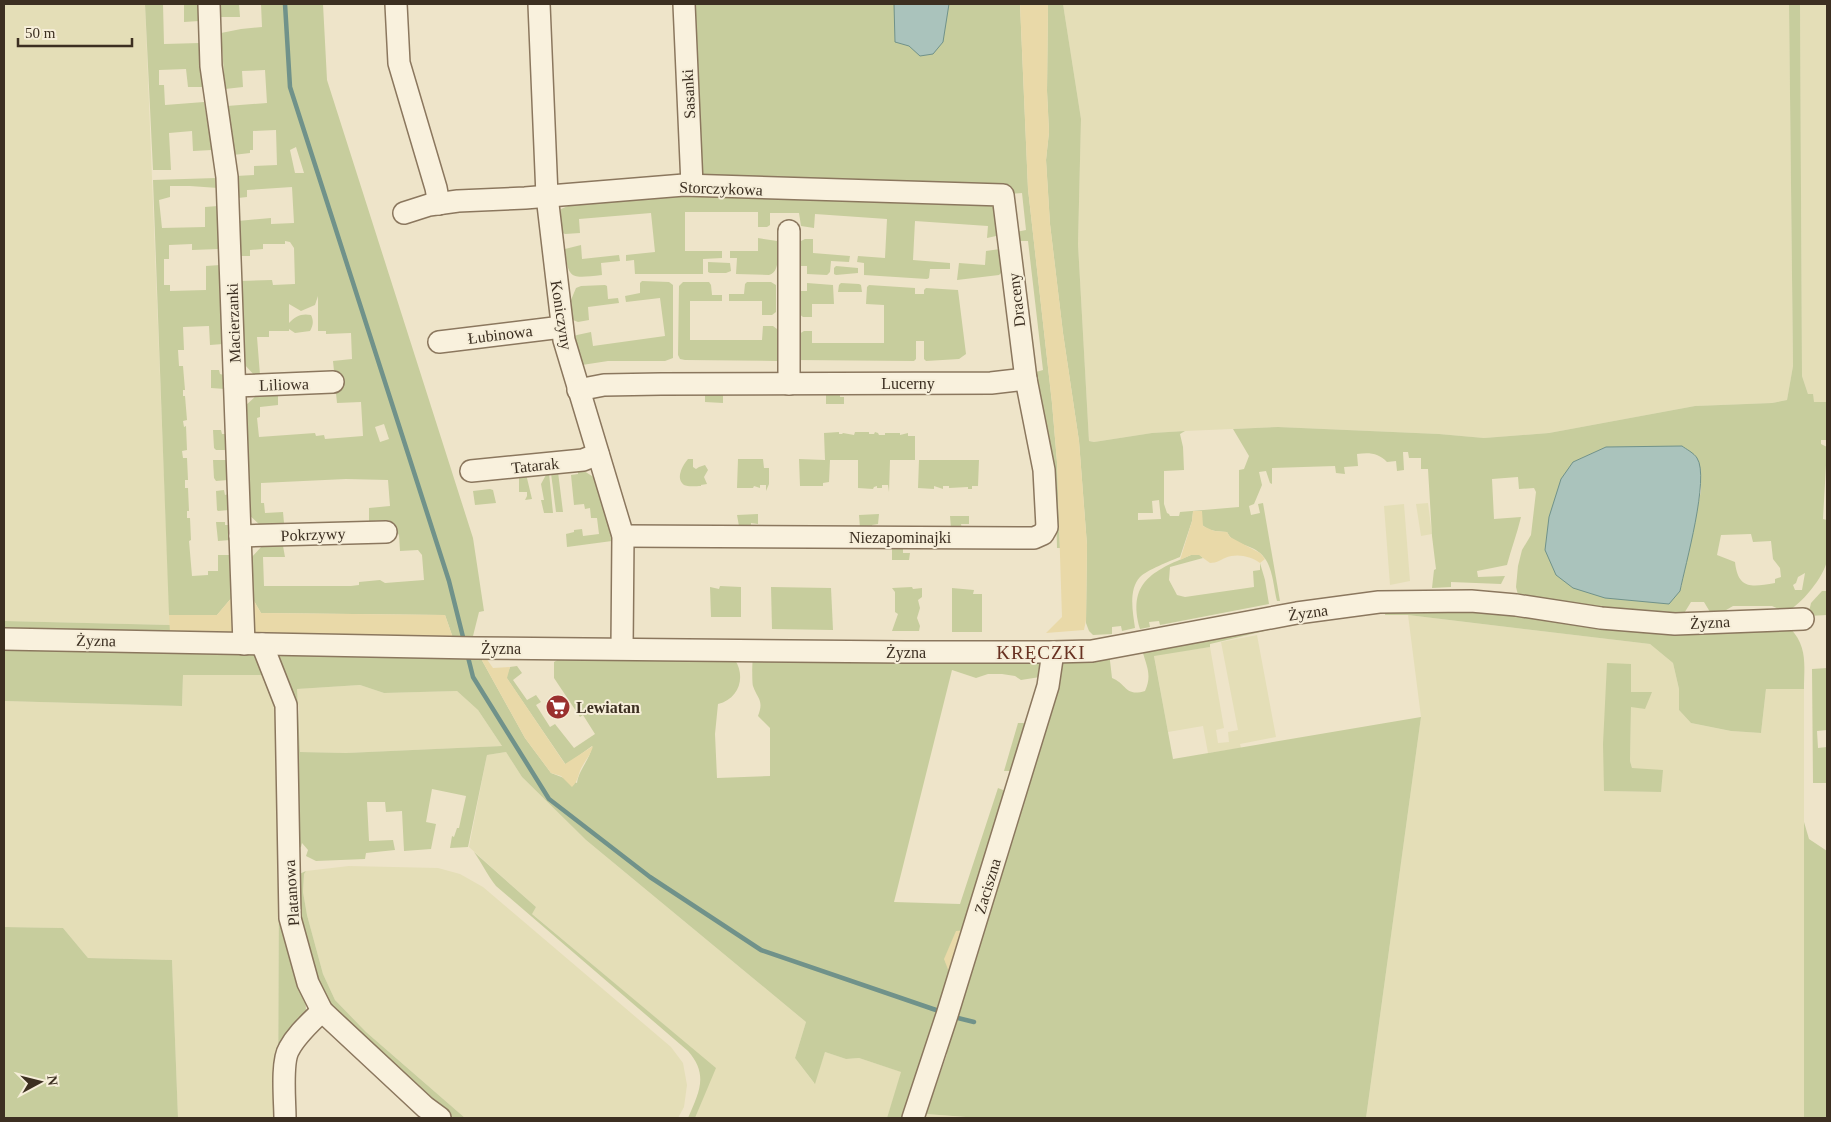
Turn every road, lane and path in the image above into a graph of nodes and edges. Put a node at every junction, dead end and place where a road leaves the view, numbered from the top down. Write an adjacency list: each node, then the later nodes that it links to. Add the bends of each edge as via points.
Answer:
1 (209, 4): 16 (street, Macierzanki, via 211,66 227,177)
2 (396, 4): 8 (street, via 399,63)
3 (539, 4): 7 (street, Koniczyny)
4 (684, 4): 5 (street, Sasanki)
5 (692, 185): 6 (street, Storczykowa); 7 (street, Storczykowa)
6 (1003, 195): 13 (street, Draceny)
7 (547, 196): 8 (street, Storczykowa); 11 (street, Koniczyny)
8 (439, 204): 9 (street, Storczykowa)
9 (404, 213)
10 (789, 231): 15 (street)
11 (562, 327): 12 (street, Łubinowa); 17 (street, Koniczyny)
12 (439, 342)
13 (1026, 379): 15 (street, Lucerny, via 991,383); 18 (street, Draceny)
14 (333, 382): 16 (street, Liliowa)
15 (789, 384): 17 (street, Lucerny, via 604,385)
16 (235, 386): 22 (street, Macierzanki)
17 (578, 390): 19 (street, Koniczyny)
18 (1032, 403): 23 (street, Niezapominajki, via 1044,470 1048,517 1047,527 1034,538)
19 (598, 454): 20 (street, Tatarak, via 583,460); 23 (street, Koniczyny)
20 (471, 472)
21 (386, 532): 22 (street, Pokrzywy)
22 (240, 536): 26 (street, Macierzanki)
23 (623, 536): 27 (street, Koniczyny)
24 (1803, 619): 28 (street, Żyzna, via 1675,624 1601,618 1516,604 1379,602 1297,613 1092,651)
25 (4, 638): 26 (street, Żyzna)
26 (253, 644): 27 (street, Żyzna); 29 (street, Platanowa, via 286,705 290,918 308,983)
27 (622, 648): 28 (street, Żyzna)
28 (1053, 652): 32 (street, Zaciszna, via 1048,686)
29 (322, 1011): 30 (street, via 300,1032 287,1051); 31 (street, Platanowa)
30 (285, 1118)
31 (440, 1118)
32 (913, 1118)

